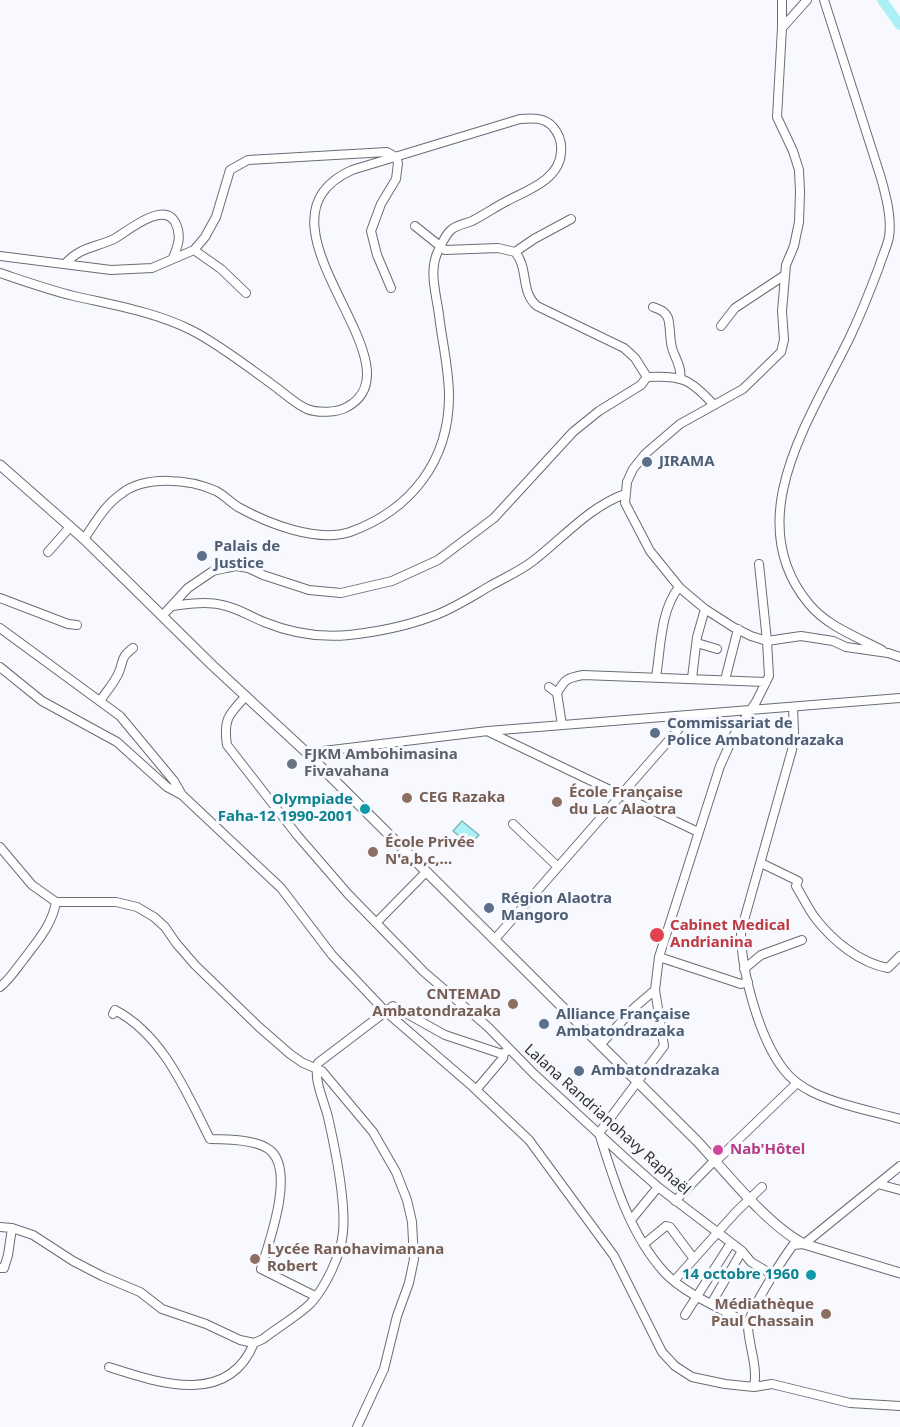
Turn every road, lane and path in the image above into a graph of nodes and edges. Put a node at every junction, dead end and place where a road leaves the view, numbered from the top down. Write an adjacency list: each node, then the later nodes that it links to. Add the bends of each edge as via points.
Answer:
1 (782, 0): 4 (street)
2 (807, 0): 4 (street)
3 (824, 0): 41 (street, via 884,189 889,237 850,338 807,420 785,477 779,533 784,563 809,605 833,625)
4 (782, 28): 15 (street, via 777,117 793,151 800,192 799,222)
5 (396, 157): 8 (street, via 520,119 544,120 559,136 561,156 557,168 546,179 451,229); 9 (street, via 387,153 248,160 230,170 216,217); 14 (street, via 338,176 326,188 315,213 314,229 324,264 367,368 362,393 355,403 342,410 308,410 193,331 169,321); 16 (street, via 396,179 370,231)
6 (571, 219): 10 (street)
7 (415, 226): 8 (street)
8 (440, 247): 10 (street); 26 (street, via 432,269 449,394 447,425 428,472 416,490 391,511 348,532 307,534 237,506 202,485 154,480 139,483 111,502)
9 (194, 250): 12 (street); 17 (street)
10 (515, 252): 20 (street, via 530,300 624,348)
11 (0, 256): 13 (street)
12 (173, 258): 13 (street, via 141,270); 13 (street, via 179,229 172,218 158,215 101,245 74,254)
13 (65, 264)
14 (0, 273)
15 (785, 274): 19 (street, via 735,308); 22 (street, via 781,352 743,389)
16 (392, 288)
17 (246, 293)
18 (653, 307): 21 (street, via 668,318)
19 (721, 326)
20 (647, 376): 21 (street); 31 (street, via 641,385 573,432 494,518 438,560 392,581 341,593 309,590 236,566 207,575)
21 (680, 378): 22 (street, via 699,389)
22 (713, 404): 24 (street, via 680,424 645,454 633,470)
23 (0, 465): 25 (main road)
24 (625, 494): 29 (street, via 625,503 650,551); 31 (street, via 587,515 507,577 435,616 414,622 347,635 315,636 291,632 219,604)
25 (70, 527): 26 (main road); 27 (street)
26 (84, 539): 33 (main road)
27 (48, 552)
28 (759, 564): 37 (street)
29 (679, 587): 32 (street); 44 (street, via 666,612)
30 (0, 598): 34 (street)
31 (172, 606): 33 (street)
32 (705, 609): 36 (street); 38 (street)
33 (163, 615): 50 (main road)
34 (77, 625)
35 (0, 628): 52 (street)
36 (738, 629): 37 (street); 46 (street)
37 (767, 641): 41 (street, via 801,636); 47 (street)
38 (697, 643): 40 (street); 45 (street)
39 (133, 648): 52 (street, via 126,653)
40 (717, 650)
41 (888, 653): 42 (street)
42 (899, 656)
43 (0, 667): 59 (street, via 42,701 117,742 167,787)
44 (656, 677): 45 (street); 49 (street, via 569,677)
45 (692, 678): 46 (street)
46 (725, 680): 47 (street)
47 (766, 682): 54 (street)
48 (549, 687): 49 (street)
49 (557, 693): 56 (street)
50 (246, 696): 58 (main road); 68 (street, Lalana Randrianohavy Raphaël, via 228,715 227,745 297,835)
51 (900, 698): 53 (street)
52 (100, 701): 59 (street, via 120,716)
53 (793, 707): 54 (street); 64 (street, via 792,750)
54 (750, 710): 55 (street); 62 (street, via 725,756)
55 (691, 715): 56 (street); 60 (street)
56 (562, 725): 57 (street)
57 (488, 731): 58 (street); 60 (street)
58 (307, 753): 66 (main road)
59 (182, 795): 77 (street, via 282,888 332,955)
60 (622, 796): 62 (street); 65 (street)
61 (513, 824): 65 (street)
62 (698, 832): 72 (street)
63 (0, 847): 67 (street, via 32,885)
64 (761, 863): 71 (street, via 798,881 796,886 814,917 860,958 888,968); 73 (street, via 741,931)
65 (558, 867): 69 (street)
66 (426, 872): 68 (street); 69 (main road)
67 (56, 902): 75 (street, via 45,932); 81 (street, via 116,902 154,917 195,965 259,1027 290,1054)
68 (376, 923): 80 (street, Lalana Randrianohavy Raphaël, via 424,972 488,1027)
69 (495, 939): 79 (main road)
70 (802, 940): 73 (street, via 761,955)
71 (900, 956)
72 (659, 957): 74 (street, via 741,984); 76 (street)
73 (744, 969): 74 (street)
74 (748, 982): 83 (street, via 774,1054)
75 (0, 987)
76 (655, 990): 79 (street); 82 (street, via 664,1046)
77 (385, 1011): 80 (street, via 393,1006 445,1035); 81 (street); 84 (street)
78 (113, 1014): 108 (street, via 115,1010 127,1016 166,1057 210,1139 263,1146 273,1153 279,1166 280,1203 261,1269)
79 (600, 1045): 82 (main road)
80 (506, 1051): 84 (street); 86 (street, Lalana Randrianohavy Raphaël)
81 (316, 1068): 108 (street, via 342,1196 343,1231 334,1262); 119 (street, via 378,1140 396,1172 412,1222 414,1259 409,1282 384,1369)
82 (637, 1082): 86 (street); 87 (main road)
83 (797, 1083): 85 (street, via 812,1092); 87 (street)
84 (476, 1090): 117 (street, via 529,1140 614,1256 662,1352 675,1366 692,1377)
85 (900, 1119)
86 (600, 1133): 90 (street, Lalana Randrianohavy Raphaël); 95 (street, via 621,1202)
87 (716, 1161): 93 (main road); 94 (street)
88 (900, 1166): 89 (street)
89 (878, 1184): 92 (street); 101 (street)
90 (658, 1187): 94 (street, Lalana Randrianohavy Raphaël); 95 (street)
91 (762, 1187): 93 (street)
92 (900, 1190)
93 (751, 1199): 98 (street); 101 (main road, via 789,1236)
94 (675, 1201): 98 (street, Lalana Randrianohavy Raphaël)
95 (631, 1220): 100 (street)
96 (0, 1227): 97 (street)
97 (12, 1228): 104 (street, via 8,1255 4,1268); 113 (street, via 33,1235 73,1261 140,1292 162,1309)
98 (717, 1233): 99 (street, Lalana Randrianohavy Raphaël); 103 (street)
99 (731, 1243): 102 (street, Lalana Randrianohavy Raphaël); 109 (street)
100 (644, 1244): 103 (street, via 666,1226 670,1227); 107 (street)
101 (804, 1244): 105 (main road); 106 (street, via 793,1245)
102 (742, 1251): 106 (street, Lalana Randrianohavy Raphaël, via 751,1262); 110 (street)
103 (694, 1259): 107 (street)
104 (0, 1268)
105 (898, 1270)
106 (773, 1275): 112 (street)
107 (674, 1281): 109 (street)
108 (315, 1296): 113 (street)
109 (698, 1296): 110 (street); 111 (street)
110 (711, 1304): 112 (street)
111 (685, 1316)
112 (747, 1323): 115 (street)
113 (254, 1343): 114 (street, via 248,1356 225,1379 202,1385 141,1377)
114 (109, 1366)
115 (756, 1375): 116 (street); 117 (street)
116 (772, 1384): 117 (street); 118 (street, via 850,1403)
117 (754, 1387)
118 (900, 1406)
119 (357, 1427)

